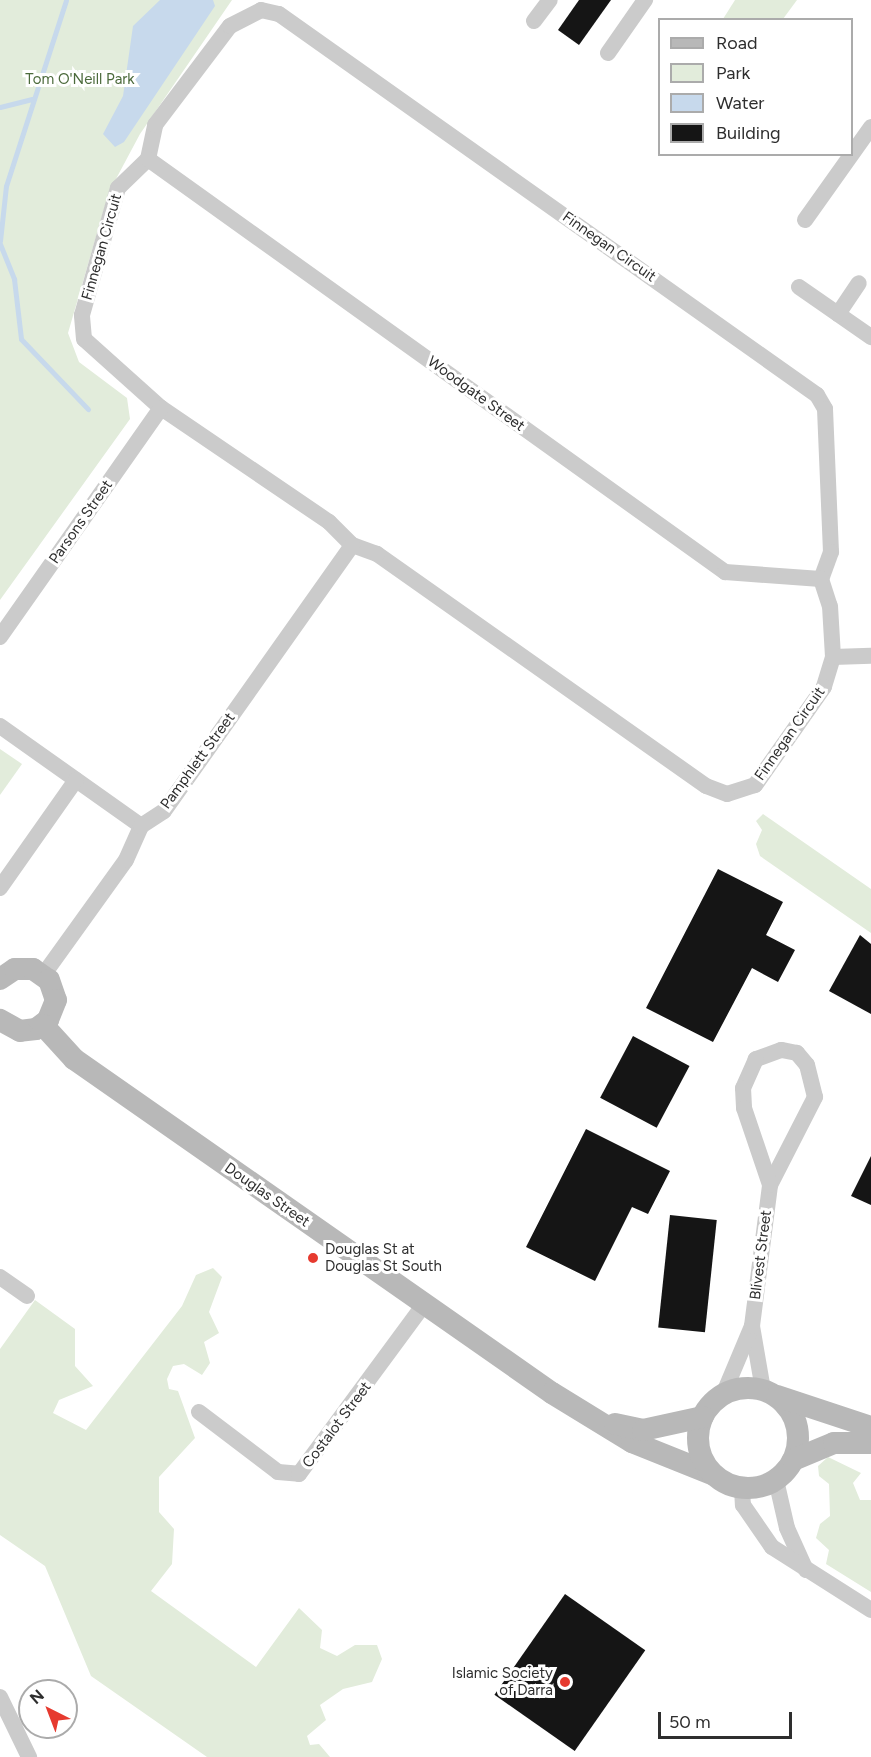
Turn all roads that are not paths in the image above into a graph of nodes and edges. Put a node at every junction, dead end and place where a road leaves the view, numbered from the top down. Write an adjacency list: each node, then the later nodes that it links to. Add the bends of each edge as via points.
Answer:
1 (550, 0): 3 (street)
2 (645, 0): 4 (street)
3 (534, 21)
4 (608, 53)
5 (871, 127): 6 (street)
6 (853, 152)
7 (850, 156): 9 (street)
8 (148, 159): 14 (street, Finnegan Circuit, via 118,188 82,315 84,339); 16 (street, Woodgate Street, via 725,572); 16 (street, Finnegan Circuit, via 155,125 230,26 261,10 279,14 817,395 825,409 831,552)
9 (805, 220)
10 (859, 283): 12 (street)
11 (799, 287): 12 (street)
12 (838, 314): 13 (street)
13 (871, 337)
14 (161, 408): 15 (street, Finnegan Circuit, via 329,522); 17 (street, Parsons Street)
15 (352, 545): 19 (street, Finnegan Circuit, via 377,554 705,786 727,794 755,785 824,687); 22 (street, Pamphlett Street, via 164,811)
16 (821, 579): 19 (street, Finnegan Circuit, via 830,606)
17 (0, 637)
18 (871, 656): 19 (street)
19 (833, 657)
20 (0, 726): 21 (street)
21 (76, 780): 22 (street); 23 (street)
22 (141, 826): 24 (street, via 126,860)
23 (0, 888)
24 (44, 974): 25 (main road, via 21,968); 27 (main road, via 56,1000)
25 (0, 979)
26 (0, 1020): 27 (main road, via 20,1031)
27 (43, 1025): 31 (main road, Douglas Street, via 74,1059)
28 (770, 1185): 28 (street, Blivest Street, via 744,1108 743,1088 756,1059 782,1050 797,1053 807,1065 815,1097); 32 (street, Blivest Street)
29 (0, 1277): 30 (street)
30 (27, 1296)
31 (423, 1306): 35 (street, Costalot Street, via 299,1474 278,1472); 37 (main road, Douglas Street)
32 (752, 1326): 33 (street, Blivest Street); 34 (street, Blivest Street)
33 (767, 1392): 34 (main road); 38 (main road); 40 (main road, via 796,1423)
34 (723, 1395): 36 (main road)
35 (198, 1413)
36 (703, 1417): 37 (main road, Douglas Street, via 643,1430); 41 (main road, via 699,1448)
37 (598, 1421): 41 (main road, Douglas Street, via 632,1442)
38 (871, 1427)
39 (871, 1443): 40 (main road, via 834,1443)
40 (793, 1460): 42 (main road)
41 (714, 1475): 43 (main road)
42 (776, 1480): 43 (main road); 44 (street, via 787,1528)
43 (742, 1488): 44 (street, via 742,1505 759,1531)
44 (807, 1572): 45 (street)
45 (871, 1610)
46 (0, 1697): 47 (street)
47 (29, 1757)

